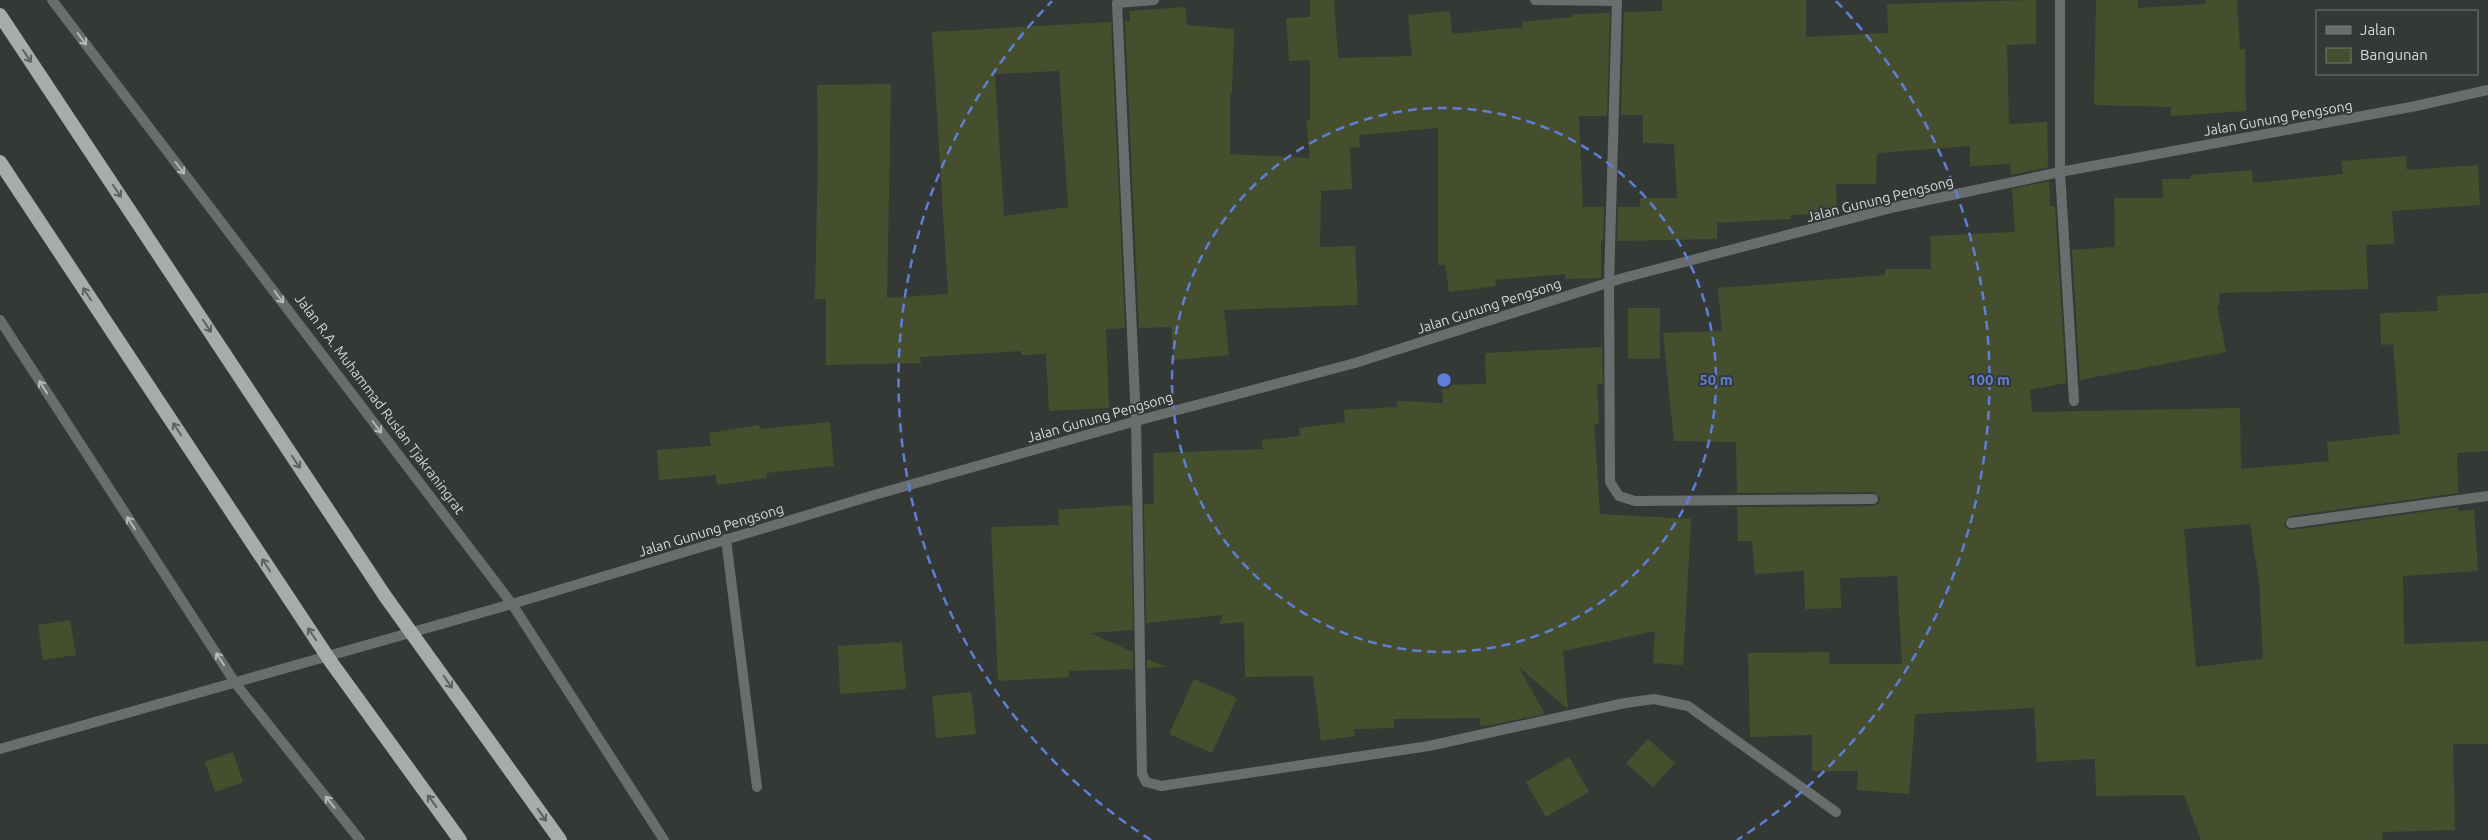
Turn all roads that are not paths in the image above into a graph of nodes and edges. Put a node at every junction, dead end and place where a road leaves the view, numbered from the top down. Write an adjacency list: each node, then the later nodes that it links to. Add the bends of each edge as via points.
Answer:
1 (52, 0): 19 (street, Jalan R.A. Muhammad Ruslan Tjakraningrat, one-way to 19)
2 (1154, 0): 6 (street)
3 (1535, 0): 4 (street)
4 (1617, 0): 11 (street)
5 (2060, 0): 10 (street)
6 (1117, 1): 14 (street)
7 (0, 15): 26 (highway, one-way to 26, via 385,596)
8 (2488, 90): 10 (street, Jalan Gunung Pengsong)
9 (0, 162): 25 (highway, one-way to 9, via 293,606)
10 (2060, 172): 11 (street, Jalan Gunung Pengsong, via 1895,208); 13 (street)
11 (1609, 282): 14 (street, Jalan Gunung Pengsong, via 1355,363); 16 (street, via 1610,482 1619,496 1636,501)
12 (0, 320): 20 (street, one-way to 12)
13 (2074, 401)
14 (1136, 421): 18 (street, Jalan Gunung Pengsong); 23 (street, via 1142,774 1146,782 1161,786 1429,746 1632,701 1654,699 1688,706)
15 (2488, 496): 17 (street)
16 (1874, 499)
17 (2290, 523)
18 (726, 539): 19 (street, Jalan Gunung Pengsong); 22 (street)
19 (512, 604): 20 (street, Jalan Gunung Pengsong); 27 (street, Jalan R.A. Muhammad Ruslan Tjakraningrat)
20 (236, 684): 21 (street, Jalan Gunung Pengsong); 24 (street, one-way to 20)
21 (0, 749)
22 (757, 786)
23 (1836, 812)
24 (360, 840)
25 (460, 840)
26 (560, 840)
27 (664, 840)

